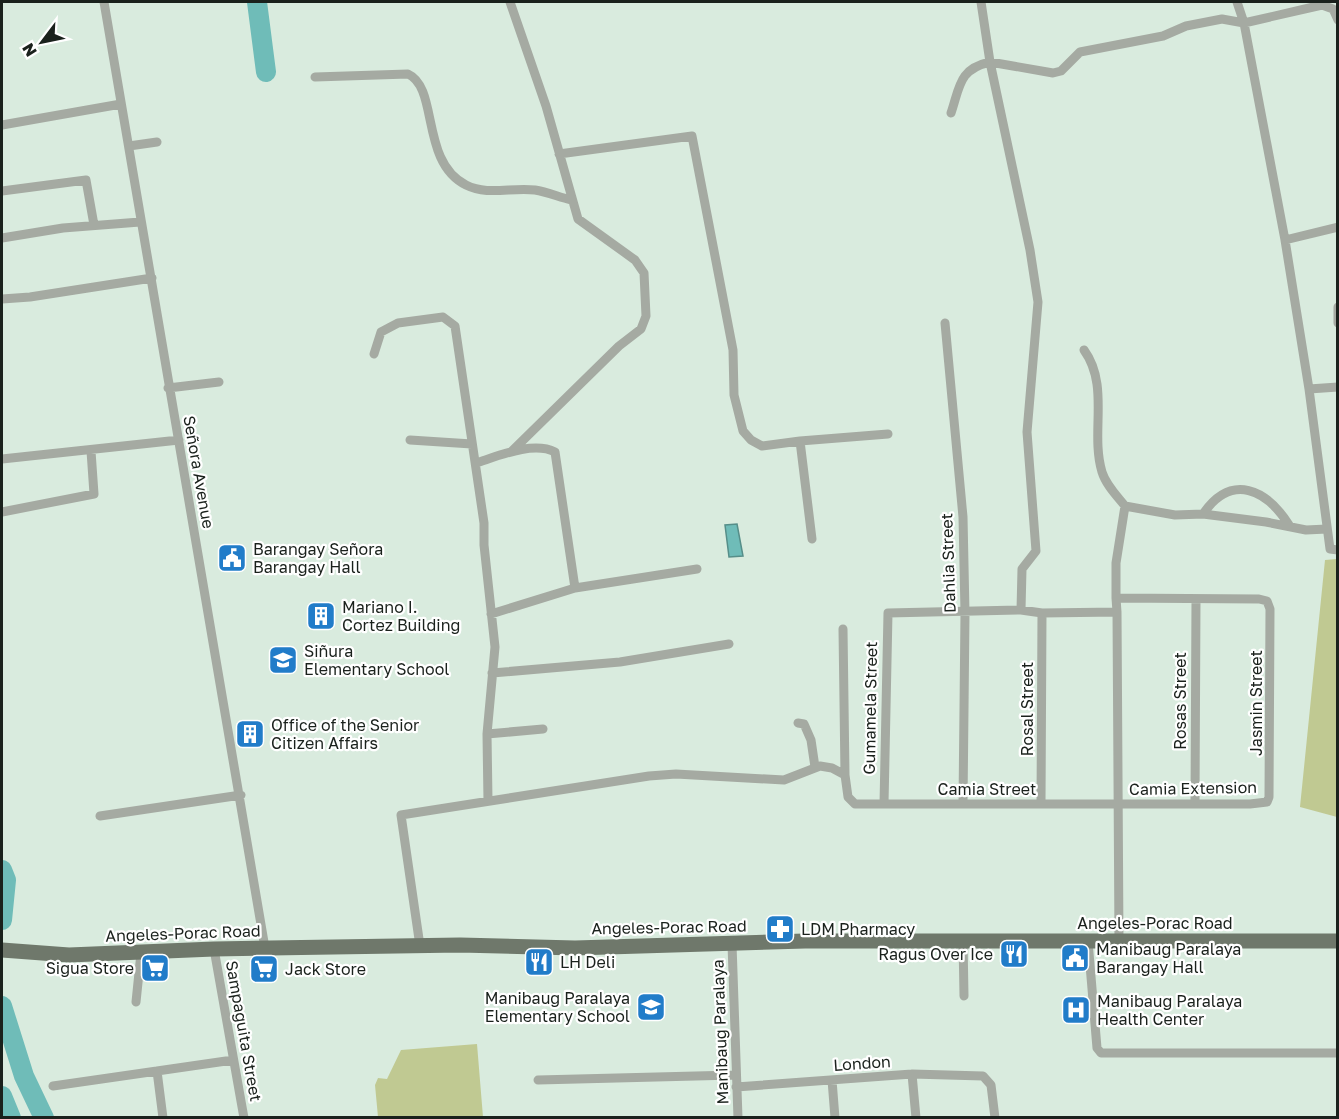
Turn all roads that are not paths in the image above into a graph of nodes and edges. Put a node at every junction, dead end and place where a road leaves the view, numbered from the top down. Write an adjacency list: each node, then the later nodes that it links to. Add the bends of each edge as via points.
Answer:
1 (104, 2): 9 (street, Señora Avenue)
2 (510, 2): 14 (street)
3 (981, 2): 7 (street)
4 (1237, 2): 6 (street)
5 (1338, 20): 6 (street, via 1333,9 1322,5)
6 (1244, 23): 7 (street, via 1222,19 1186,26 1163,36 1080,52 1061,71 1053,73); 21 (street)
7 (990, 62): 10 (street, via 963,75); 53 (street, via 1038,302 1027,432 1036,550 1022,569)
8 (315, 77): 16 (street, via 408,74 414,77 424,97 437,153 463,184 491,192 535,190)
9 (121, 104): 11 (street); 13 (street, Señora Avenue)
10 (951, 113)
11 (2, 125)
12 (157, 142): 13 (street)
13 (129, 146): 17 (street, Señora Avenue)
14 (559, 154): 16 (street); 36 (street, via 692,136 733,350 734,394 743,431 762,446)
15 (2, 191): 18 (street, via 86,180)
16 (571, 200): 39 (street, via 583,225 641,268 646,316 641,329)
17 (140, 222): 18 (street); 22 (street, Señora Avenue)
18 (94, 225): 20 (street)
19 (1338, 227): 21 (street)
20 (2, 238)
21 (1285, 240): 32 (street)
22 (152, 278): 23 (street); 31 (street, Señora Avenue)
23 (2, 299)
24 (1338, 308): 26 (street)
25 (945, 323): 55 (street, Dahlia Street, via 963,518)
26 (1338, 323)
27 (1084, 350): 42 (street, via 1098,385 1102,472)
28 (374, 354): 37 (street, via 381,333 398,322 443,317 456,326)
29 (219, 382): 31 (street)
30 (1338, 387): 32 (street)
31 (168, 388): 34 (street, Señora Avenue)
32 (1309, 389): 46 (street)
33 (888, 434): 36 (street)
34 (179, 440): 38 (street); 66 (street, Señora Avenue)
35 (410, 440): 37 (street)
36 (800, 441): 47 (street)
37 (472, 444): 41 (street)
38 (91, 451): 40 (street); 43 (street, via 94,494)
39 (512, 451): 41 (street); 50 (street, via 555,452)
40 (2, 459)
41 (476, 463): 57 (street)
42 (1125, 506): 44 (street, via 1175,515); 51 (street, via 1116,562)
43 (2, 512)
44 (1203, 514): 45 (street); 45 (street, via 1219,497 1240,489 1267,498)
45 (1290, 525): 46 (street, via 1306,530)
46 (1327, 529): 48 (street, via 1330,549)
47 (812, 539)
48 (1338, 550)
49 (697, 569): 50 (street)
50 (575, 588): 57 (street)
51 (1116, 598): 52 (street); 54 (street)
52 (1196, 598): 68 (street, Rosas Street); 69 (street, Jasmin Street, via 1259,599 1269,604)
53 (1021, 610): 55 (street); 56 (street)
54 (1117, 612): 56 (street); 73 (street)
55 (965, 613): 70 (street, Gumamela Street, via 888,613); 71 (street, Dahlia Street)
56 (1042, 613): 72 (street, Rosal Street)
57 (491, 614): 60 (street, via 495,647)
58 (843, 629): 65 (street)
59 (729, 644): 60 (street, via 620,662)
60 (492, 673): 63 (street)
61 (798, 723): 64 (street, via 804,724 809,732)
62 (543, 729): 63 (street)
63 (487, 734): 67 (street)
64 (815, 767): 65 (street, via 832,768); 67 (street, via 784,780 676,774)
65 (845, 775): 70 (street, Camia Street, via 848,796 855,804)
66 (241, 795): 74 (street); 81 (street, Señora Avenue)
67 (488, 801): 80 (street, via 401,815)
68 (1195, 802): 69 (street, Camia Extension); 73 (street, Camia Extension)
69 (1267, 802)
70 (884, 804): 71 (street, Camia Street)
71 (963, 804): 72 (street, Camia Street)
72 (1041, 804): 73 (street, Camia Street)
73 (1120, 804): 77 (street)
74 (100, 816)
75 (963, 940): 76 (main road, Angeles-Porac Road); 79 (main road, Angeles-Porac Road); 85 (street)
76 (1088, 941): 77 (main road, Angeles-Porac Road); 87 (street, via 1096,1048 1101,1053)
77 (1119, 941): 78 (main road, Angeles-Porac Road)
78 (1338, 941)
79 (732, 944): 80 (main road, Angeles-Porac Road); 91 (street, Manibaug Paralaya)
80 (420, 946): 81 (main road, Angeles-Porac Road)
81 (265, 948): 82 (main road, Angeles-Porac Road)
82 (214, 949): 84 (main road, Angeles-Porac Road); 88 (street, Sampaguita Street)
83 (5, 950): 84 (main road, Angeles-Porac Road, via 69,955)
84 (141, 953): 86 (street)
85 (964, 996)
86 (136, 1002)
87 (1338, 1053)
88 (233, 1060): 89 (street); 97 (street, Sampaguita Street)
89 (157, 1071): 94 (street); 96 (street)
90 (912, 1074): 93 (street, London); 100 (street); 101 (street, London, via 983,1076 988,1079)
91 (735, 1075): 92 (street); 95 (street, Manibaug Paralaya)
92 (538, 1080)
93 (832, 1080): 95 (street, London); 99 (street)
94 (54, 1086)
95 (736, 1087): 98 (street, Manibaug Paralaya)
96 (163, 1118)
97 (244, 1118)
98 (738, 1118)
99 (835, 1118)
100 (916, 1118)
101 (994, 1118)

